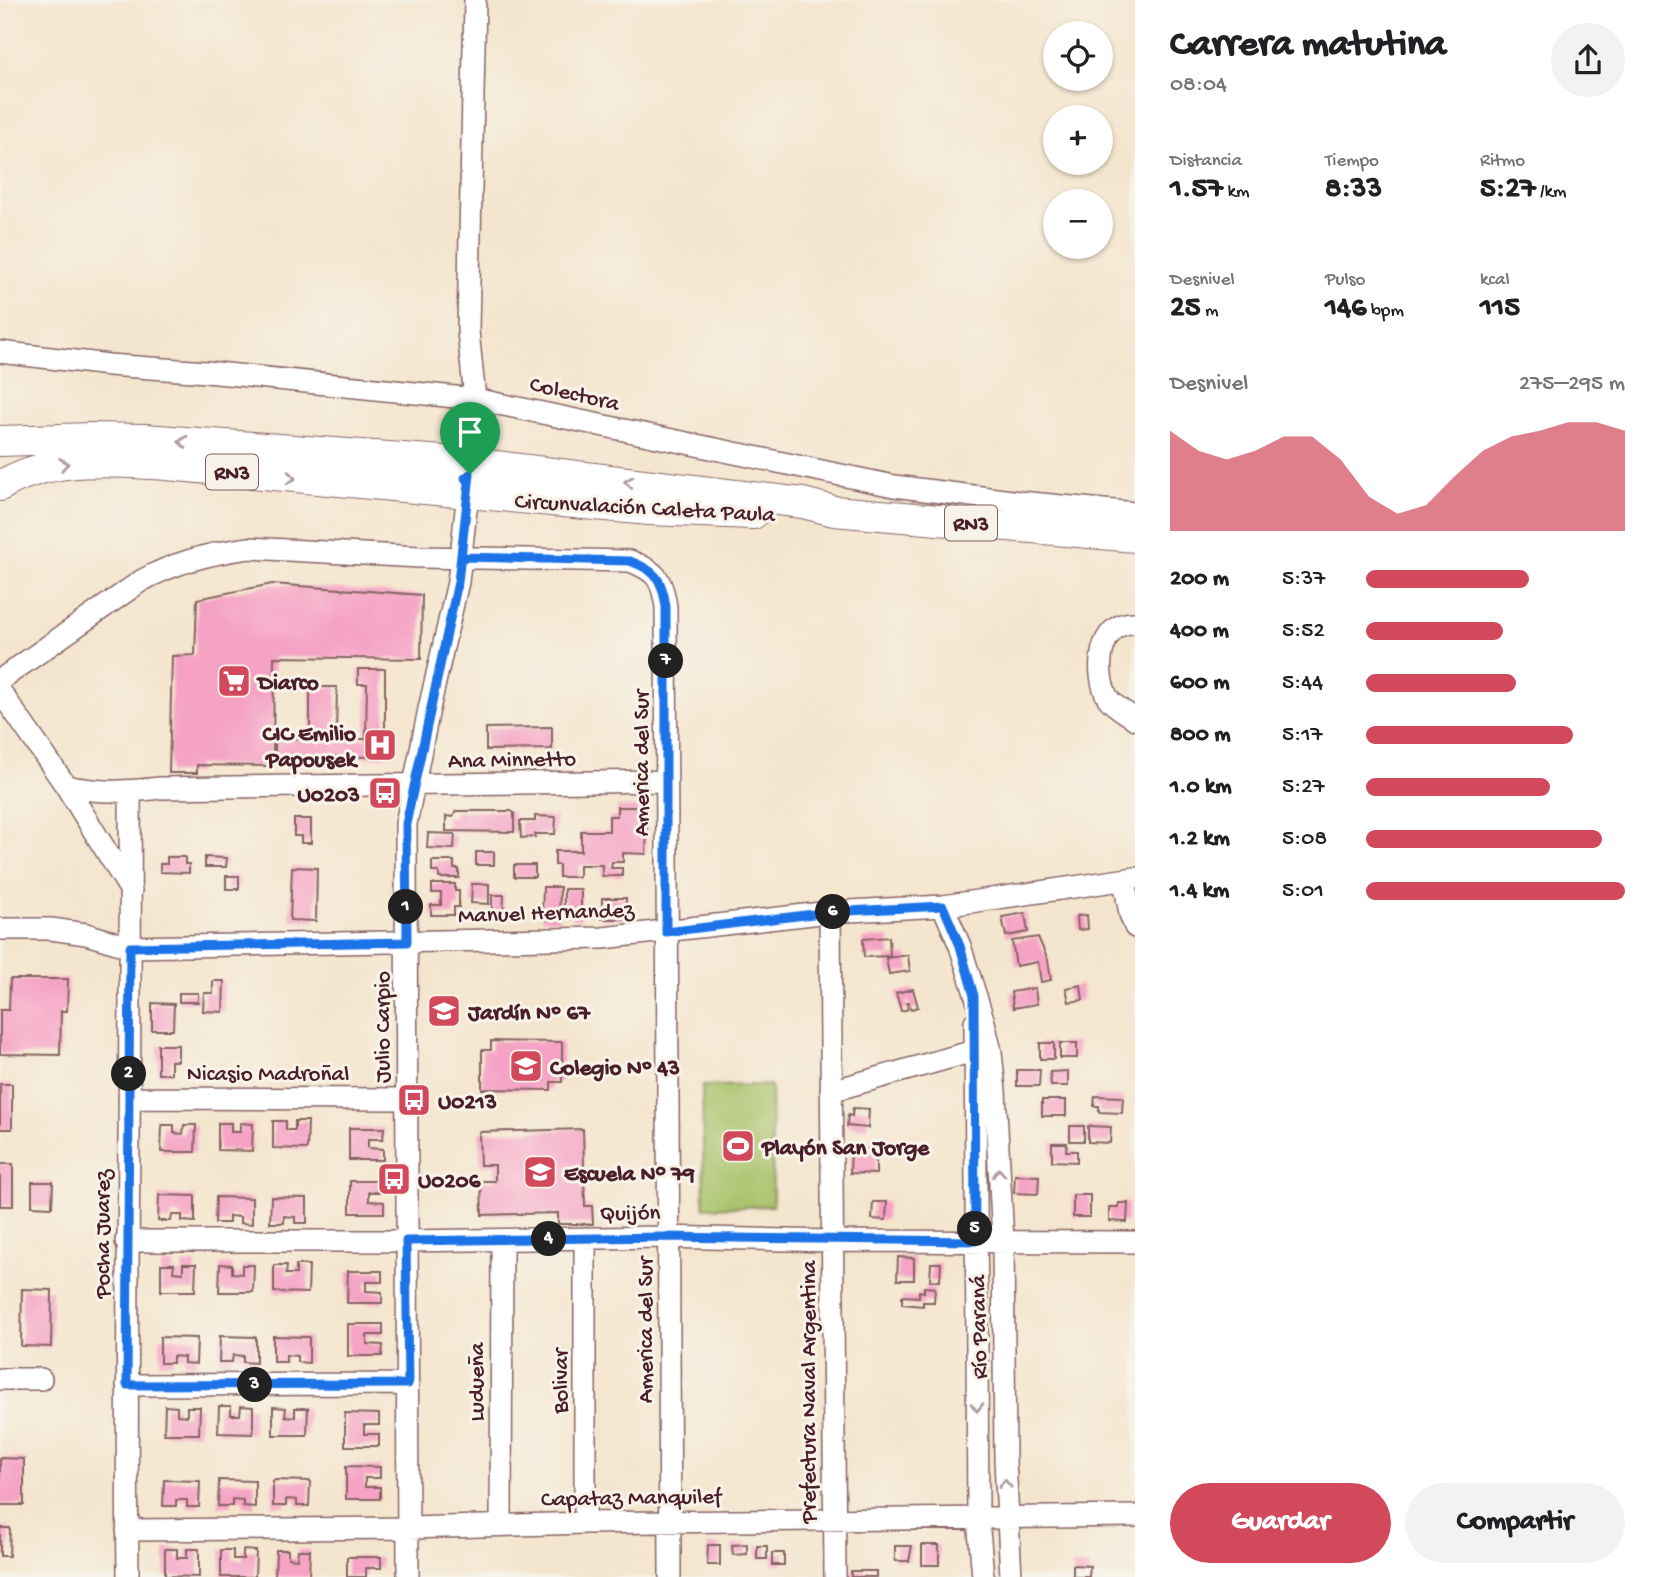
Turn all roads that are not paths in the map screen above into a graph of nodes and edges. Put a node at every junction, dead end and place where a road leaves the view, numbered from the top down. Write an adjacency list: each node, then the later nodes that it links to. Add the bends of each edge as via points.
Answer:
1 (475, 0): 3 (street, Julio Carpio, via 468,331)
2 (0, 352): 3 (street, Colectora)
3 (475, 399): 5 (street, Julio Carpio); 8 (street, Colectora, via 894,486)
4 (0, 442): 5 (highway, Circunvalación Caleta Paula / RN3, one-way to 4, via 304,451 145,439)
5 (469, 479): 6 (highway, Circunvalación Caleta Paula / RN3, one-way to 5, via 34,471 91,462 337,482); 7 (highway, Circunvalación Caleta Paula / RN3, one-way to 5, via 803,503 587,477); 7 (highway, Circunvalación Caleta Paula / RN3, via 670,512 799,515); 10 (street, Julio Carpio)
6 (0, 486)
7 (835, 511): 9 (highway, Circunvalación Caleta Paula / RN3)
8 (1135, 513)
9 (1135, 537)
10 (461, 557): 12 (street, via 249,548 195,558 141,581); 15 (street, America del Sur, via 630,561 660,579 666,607); 16 (street, Julio Carpio)
11 (1135, 623): 14 (street, via 1121,624 1108,636 1101,654 1101,680 1109,700)
12 (0, 680)
13 (0, 691): 17 (street)
14 (1135, 719)
15 (666, 781): 16 (street, Ana Minnetto); 25 (street, America del Sur)
16 (414, 785): 18 (street, Ana Minnetto); 26 (street, Julio Carpio, via 406,824)
17 (66, 786): 18 (street, Ana Minnetto); 20 (street)
18 (130, 792): 20 (street, Pocha Juarez)
19 (1129, 879): 21 (street, Manuel Hernandez); 23 (street)
20 (131, 891): 27 (street, Pocha Juarez)
21 (943, 906): 22 (street, Manuel Hernandez); 28 (street, Río Paraná, via 984,1022)
22 (830, 912): 25 (street, Manuel Hernandez); 29 (street, Prefectura Naval Argentina)
23 (1135, 927)
24 (0, 929): 27 (street, Manuel Hernandez, via 51,929)
25 (666, 932): 26 (street, Manuel Hernandez, via 603,938); 32 (street, America del Sur)
26 (407, 942): 27 (street, Manuel Hernandez); 31 (street, Julio Carpio)
27 (130, 947): 30 (street, Pocha Juarez)
28 (983, 1047): 29 (street); 38 (street, Río Paraná); 39 (street, Río Paraná, one-way to 28, via 995,1091)
29 (831, 1091): 37 (street, Prefectura Naval Argentina)
30 (129, 1098): 31 (street, Nicasio Madroñal); 35 (street, Pocha Juarez)
31 (407, 1099): 36 (street, Julio Carpio)
32 (670, 1237): 33 (street, Quijón); 37 (street, Quijón); 49 (street, America del Sur)
33 (585, 1238): 34 (street, Quijón); 50 (street, Bolivar)
34 (502, 1240): 36 (street, Quijón); 51 (street, Ludueña)
35 (127, 1241): 36 (street, Quijón); 44 (street, Pocha Juarez)
36 (406, 1241): 43 (street, Julio Carpio)
37 (832, 1241): 38 (street, Quijón); 48 (street, Prefectura Naval Argentina)
38 (975, 1241): 39 (street, Quijón); 46 (street, Río Paraná, one-way to 46)
39 (1003, 1241): 40 (street, Quijón); 47 (street, Río Paraná, one-way to 39)
40 (1135, 1242)
41 (0, 1379): 42 (street)
42 (41, 1380)
43 (408, 1384): 44 (street); 52 (street, Julio Carpio)
44 (127, 1385): 53 (street, Pocha Juarez)
45 (1135, 1516): 47 (street, Capataz Manquilef)
46 (978, 1518): 47 (street, Capataz Manquilef); 48 (street, Capataz Manquilef); 58 (street, Río Paraná)
47 (1006, 1518): 59 (street, Río Paraná)
48 (833, 1520): 49 (street, Capataz Manquilef); 57 (street, Prefectura Naval Argentina)
49 (671, 1522): 50 (street, Capataz Manquilef); 56 (street, America del Sur)
50 (585, 1523): 51 (street, Capataz Manquilef)
51 (501, 1524): 52 (street, Capataz Manquilef)
52 (408, 1528): 53 (street, Capataz Manquilef); 55 (street, Julio Carpio)
53 (127, 1530): 54 (street, Pocha Juarez)
54 (128, 1577)
55 (408, 1577)
56 (670, 1577)
57 (835, 1577)
58 (983, 1577)
59 (1011, 1577)

